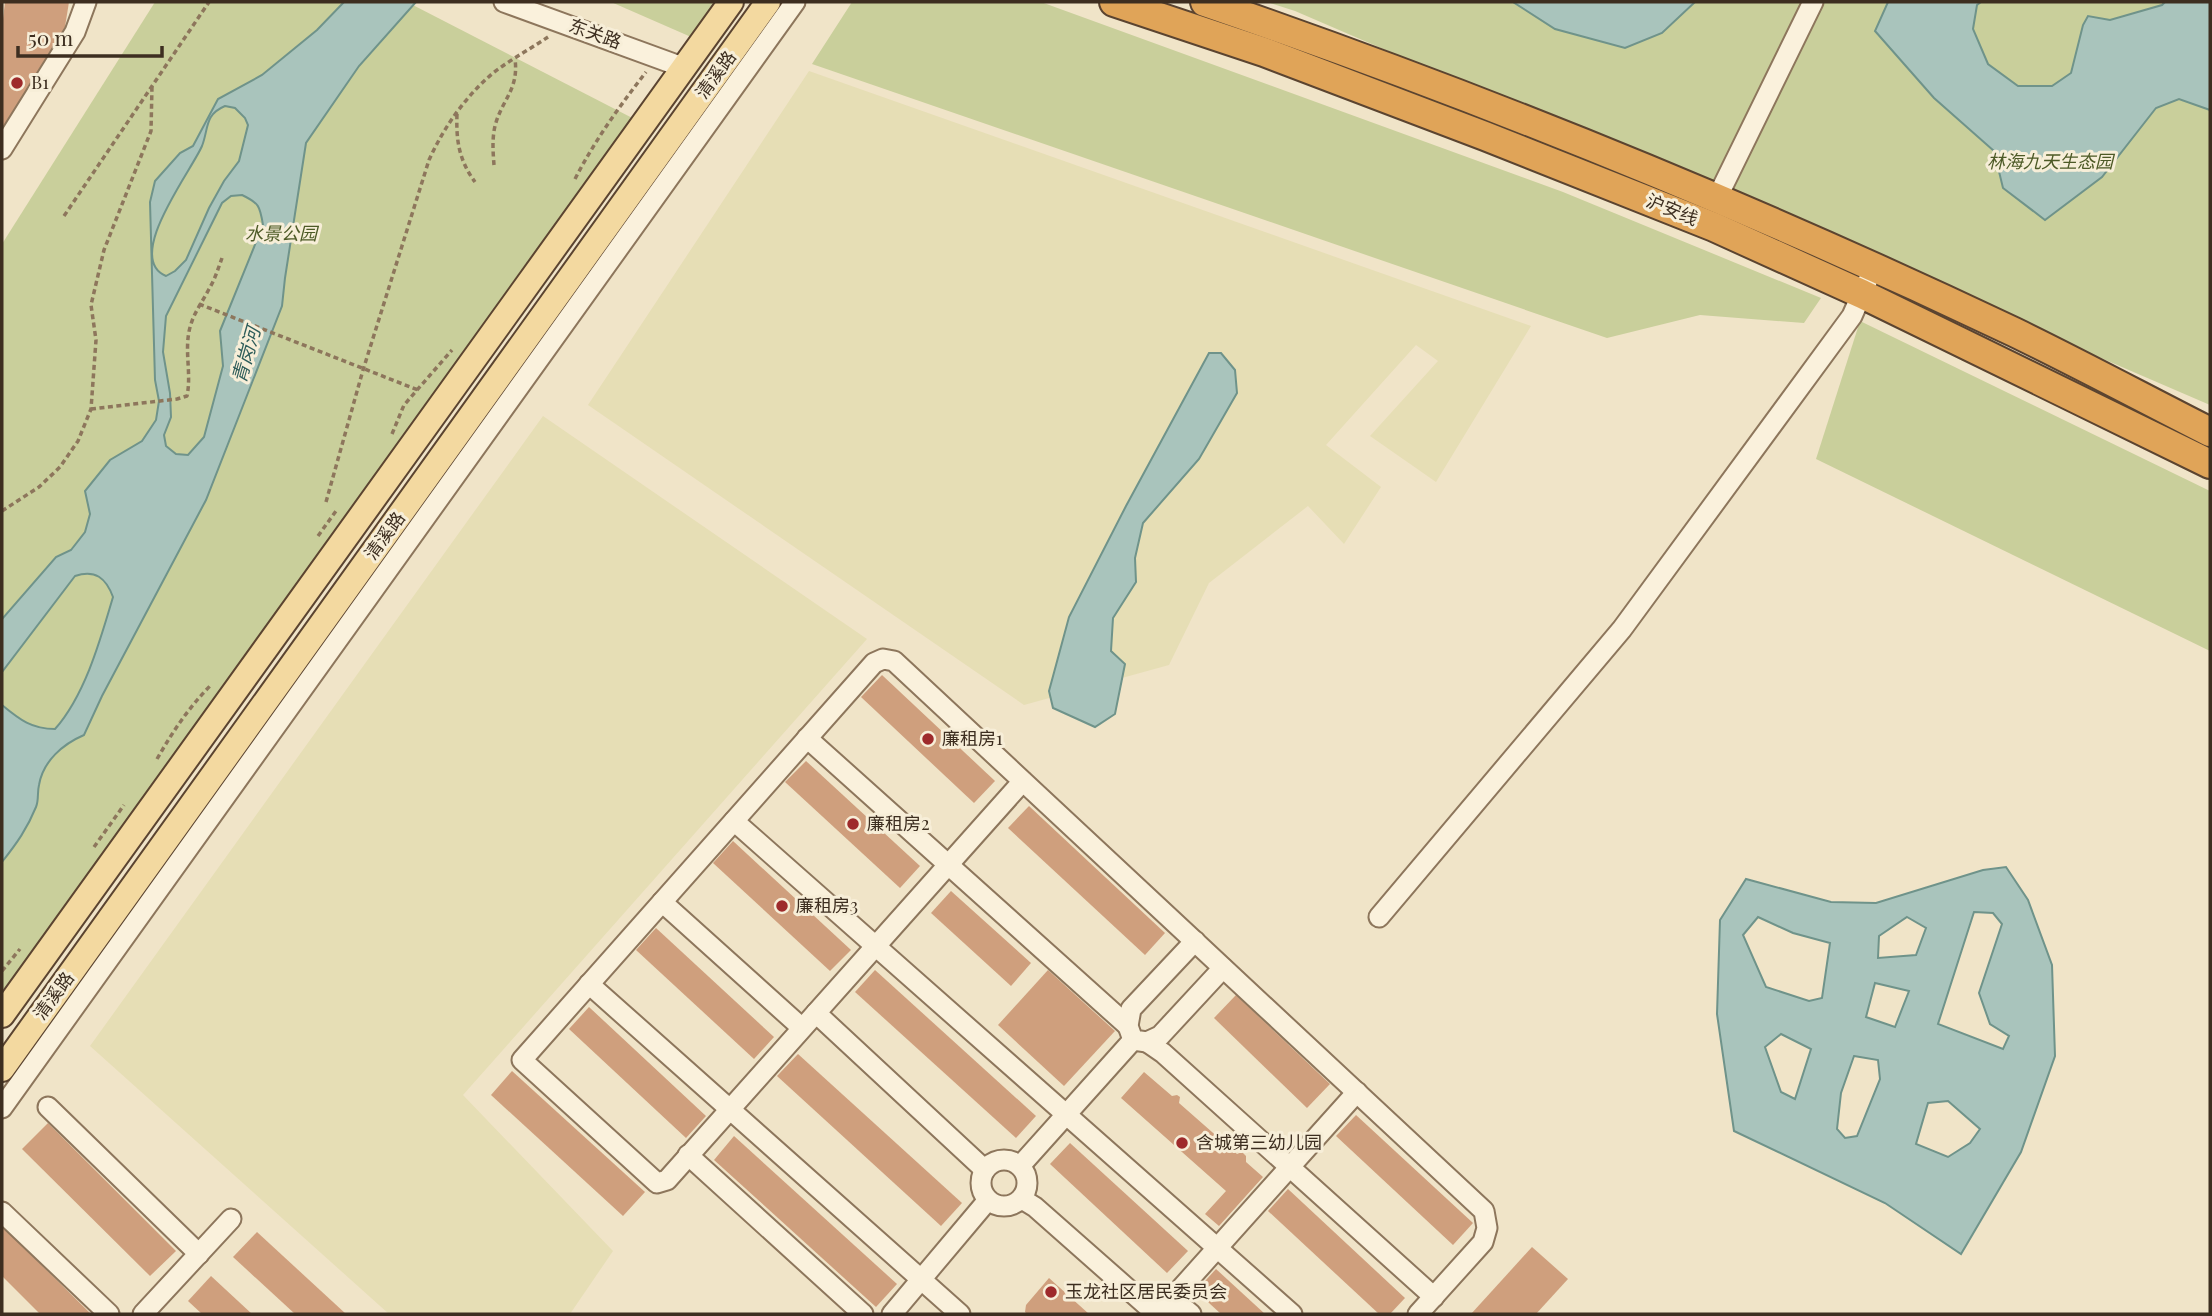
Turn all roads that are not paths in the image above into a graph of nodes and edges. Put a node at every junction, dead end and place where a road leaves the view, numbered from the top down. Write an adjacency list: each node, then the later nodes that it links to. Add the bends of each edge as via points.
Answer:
1 (86, 2): 10 (street, via 75,32)
2 (505, 2): 9 (street, 东关路)
3 (731, 2): 9 (main road, 清溪路)
4 (768, 2): 24 (main road, 清溪路)
5 (795, 2): 33 (street)
6 (1114, 2): 12 (highway, 沪安线, via 1265,52 1714,227)
7 (1205, 2): 11 (highway, 沪安线, via 1497,108)
8 (1813, 2): 11 (street)
9 (685, 68): 21 (main road, 清溪路)
10 (2, 149)
11 (1717, 198): 12 (highway, 沪安线)
12 (1868, 281): 13 (highway, 沪安线, via 2014,333); 14 (highway, 沪安线); 20 (street, via 1852,316 1622,629)
13 (2210, 432)
14 (2210, 464)
15 (807, 738): 16 (street, via 874,663 894,661); 17 (street); 18 (street)
16 (1023, 781): 18 (street); 22 (street)
17 (734, 821): 19 (street); 23 (street)
18 (948, 864): 23 (street); 29 (street)
19 (662, 902): 26 (street); 28 (street)
20 (1378, 916)
21 (60, 935): 24 (main road); 27 (main road, 清溪路)
22 (1195, 941): 25 (street); 29 (street, via 1131,1009)
23 (875, 946): 28 (street); 35 (street)
24 (85, 954): 30 (main road, 清溪路)
25 (1223, 968): 29 (street, via 1160,1036); 31 (street)
26 (589, 984): 34 (street); 36 (street, via 522,1060 657,1183 667,1180)
27 (2, 1015)
28 (809, 1020): 34 (street); 39 (street)
29 (1136, 1036): 35 (street); 38 (street, via 1163,1053)
30 (2, 1069)
31 (1357, 1093): 38 (street); 47 (street, via 1484,1212 1487,1228 1483,1242)
32 (47, 1107): 45 (street)
33 (2, 1108)
34 (730, 1109): 36 (street); 46 (street)
35 (1066, 1115): 37 (street); 44 (street)
36 (688, 1156): 51 (street)
37 (1020, 1166): 39 (street, via 1005,1159); 40 (street, via 1028,1186)
38 (1290, 1167): 44 (street); 47 (street)
39 (985, 1170): 41 (street, via 981,1186)
40 (1022, 1199): 41 (street, via 1002,1206); 48 (street)
41 (988, 1200): 46 (street)
42 (2, 1212): 49 (street)
43 (232, 1219): 45 (street)
44 (1217, 1248): 48 (street); 55 (street)
45 (199, 1254): 50 (street)
46 (920, 1279): 52 (street); 53 (street)
47 (1434, 1297): 56 (street)
48 (1158, 1310): 54 (street, via 1182,1305)
49 (109, 1314)
50 (143, 1314)
51 (863, 1314)
52 (892, 1314)
53 (960, 1314)
54 (1191, 1314)
55 (1292, 1314)
56 (1418, 1314)

